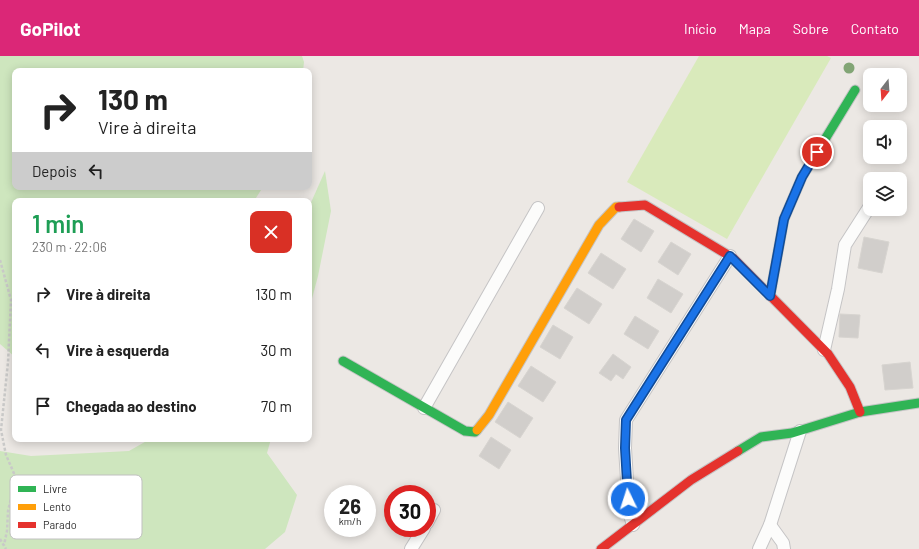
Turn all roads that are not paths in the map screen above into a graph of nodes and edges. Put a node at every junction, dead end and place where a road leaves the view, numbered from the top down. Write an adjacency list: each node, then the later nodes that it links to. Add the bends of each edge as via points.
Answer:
1 (855, 90): 5 (street, via 802,177 784,219)
2 (538, 208): 9 (street)
3 (864, 216): 6 (street, via 845,245)
4 (730, 256): 5 (street); 9 (street, via 645,205 616,207 599,225 489,415 475,432 464,431); 12 (street, via 626,420 629,512)
5 (770, 296): 6 (street)
6 (824, 350): 10 (street, via 850,387)
7 (343, 361): 9 (street)
8 (919, 403): 10 (street)
9 (424, 408)
10 (860, 412): 11 (street)
11 (800, 431): 12 (street, via 760,437 691,480); 13 (street)
12 (633, 525): 16 (street)
13 (770, 525): 17 (street); 18 (street, via 783,543)
14 (418, 537): 15 (street)
15 (411, 549)
16 (601, 549)
17 (759, 549)
18 (784, 549)

